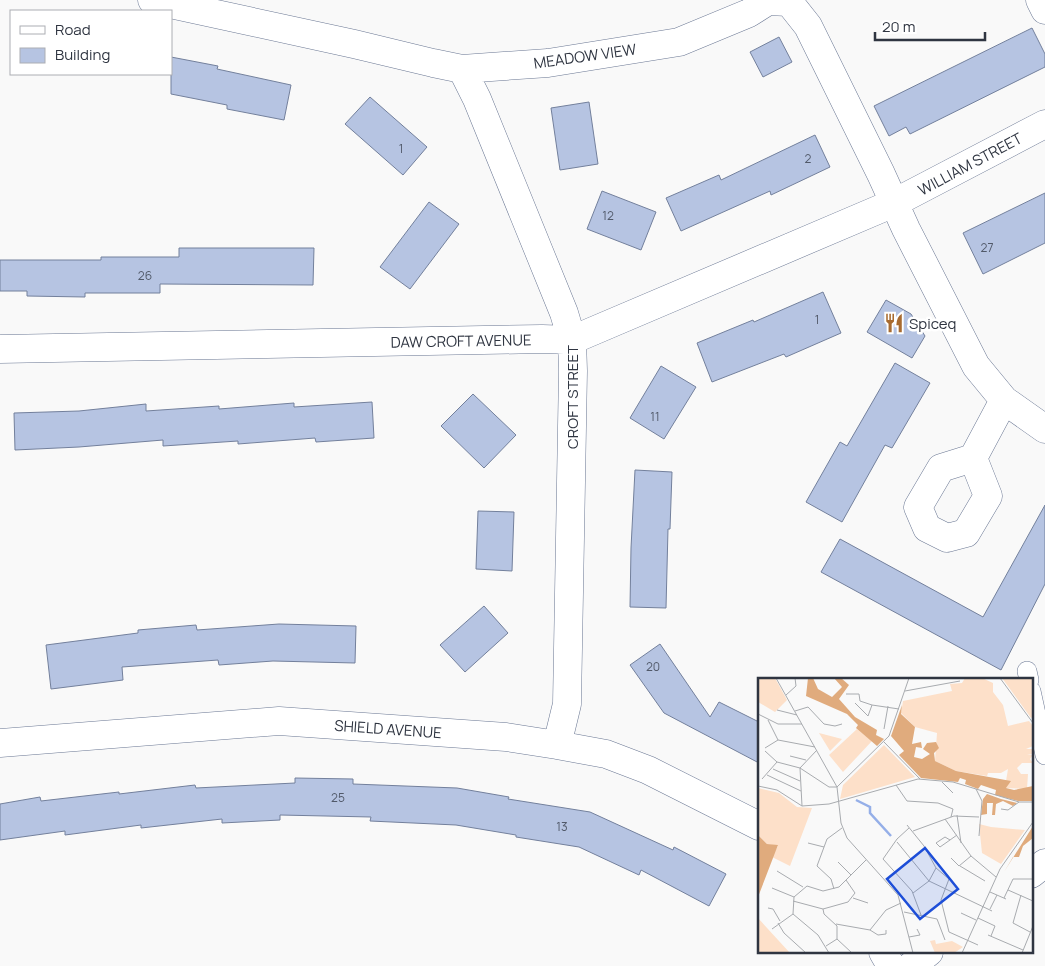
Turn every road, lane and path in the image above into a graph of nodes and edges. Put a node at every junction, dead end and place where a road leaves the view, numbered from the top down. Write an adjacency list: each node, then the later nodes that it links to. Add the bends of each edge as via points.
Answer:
1 (152, 0): 4 (street, MEADOW VIEW)
2 (1040, 0): 3 (street)
3 (1045, 10)
4 (462, 69): 6 (street, MEADOW VIEW, via 548,63 679,42 749,13 768,1 789,2 808,26); 7 (street, CROFT STREET, via 564,313)
5 (1045, 124): 6 (street, WILLIAM STREET)
6 (894, 203): 7 (street, DAW CROFT AVENUE); 9 (street, MEADOW VIEW, via 976,366)
7 (572, 340): 8 (street, DAW CROFT AVENUE); 14 (street, CROFT STREET, via 567,704)
8 (0, 349)
9 (1004, 400): 10 (street, MEADOW VIEW); 11 (street)
10 (1045, 429)
11 (973, 458)
12 (1032, 696): 15 (lane)
13 (0, 743): 14 (street, SHIELD AVENUE, via 279,721 506,737)
14 (557, 745): 16 (street, SHIELD AVENUE, via 606,754 648,770)
15 (1045, 755)
16 (758, 825)
17 (1045, 864): 18 (street)
18 (1032, 873)
19 (884, 954): 21 (street)
20 (926, 954): 22 (street)
21 (891, 966)
22 (911, 966)

